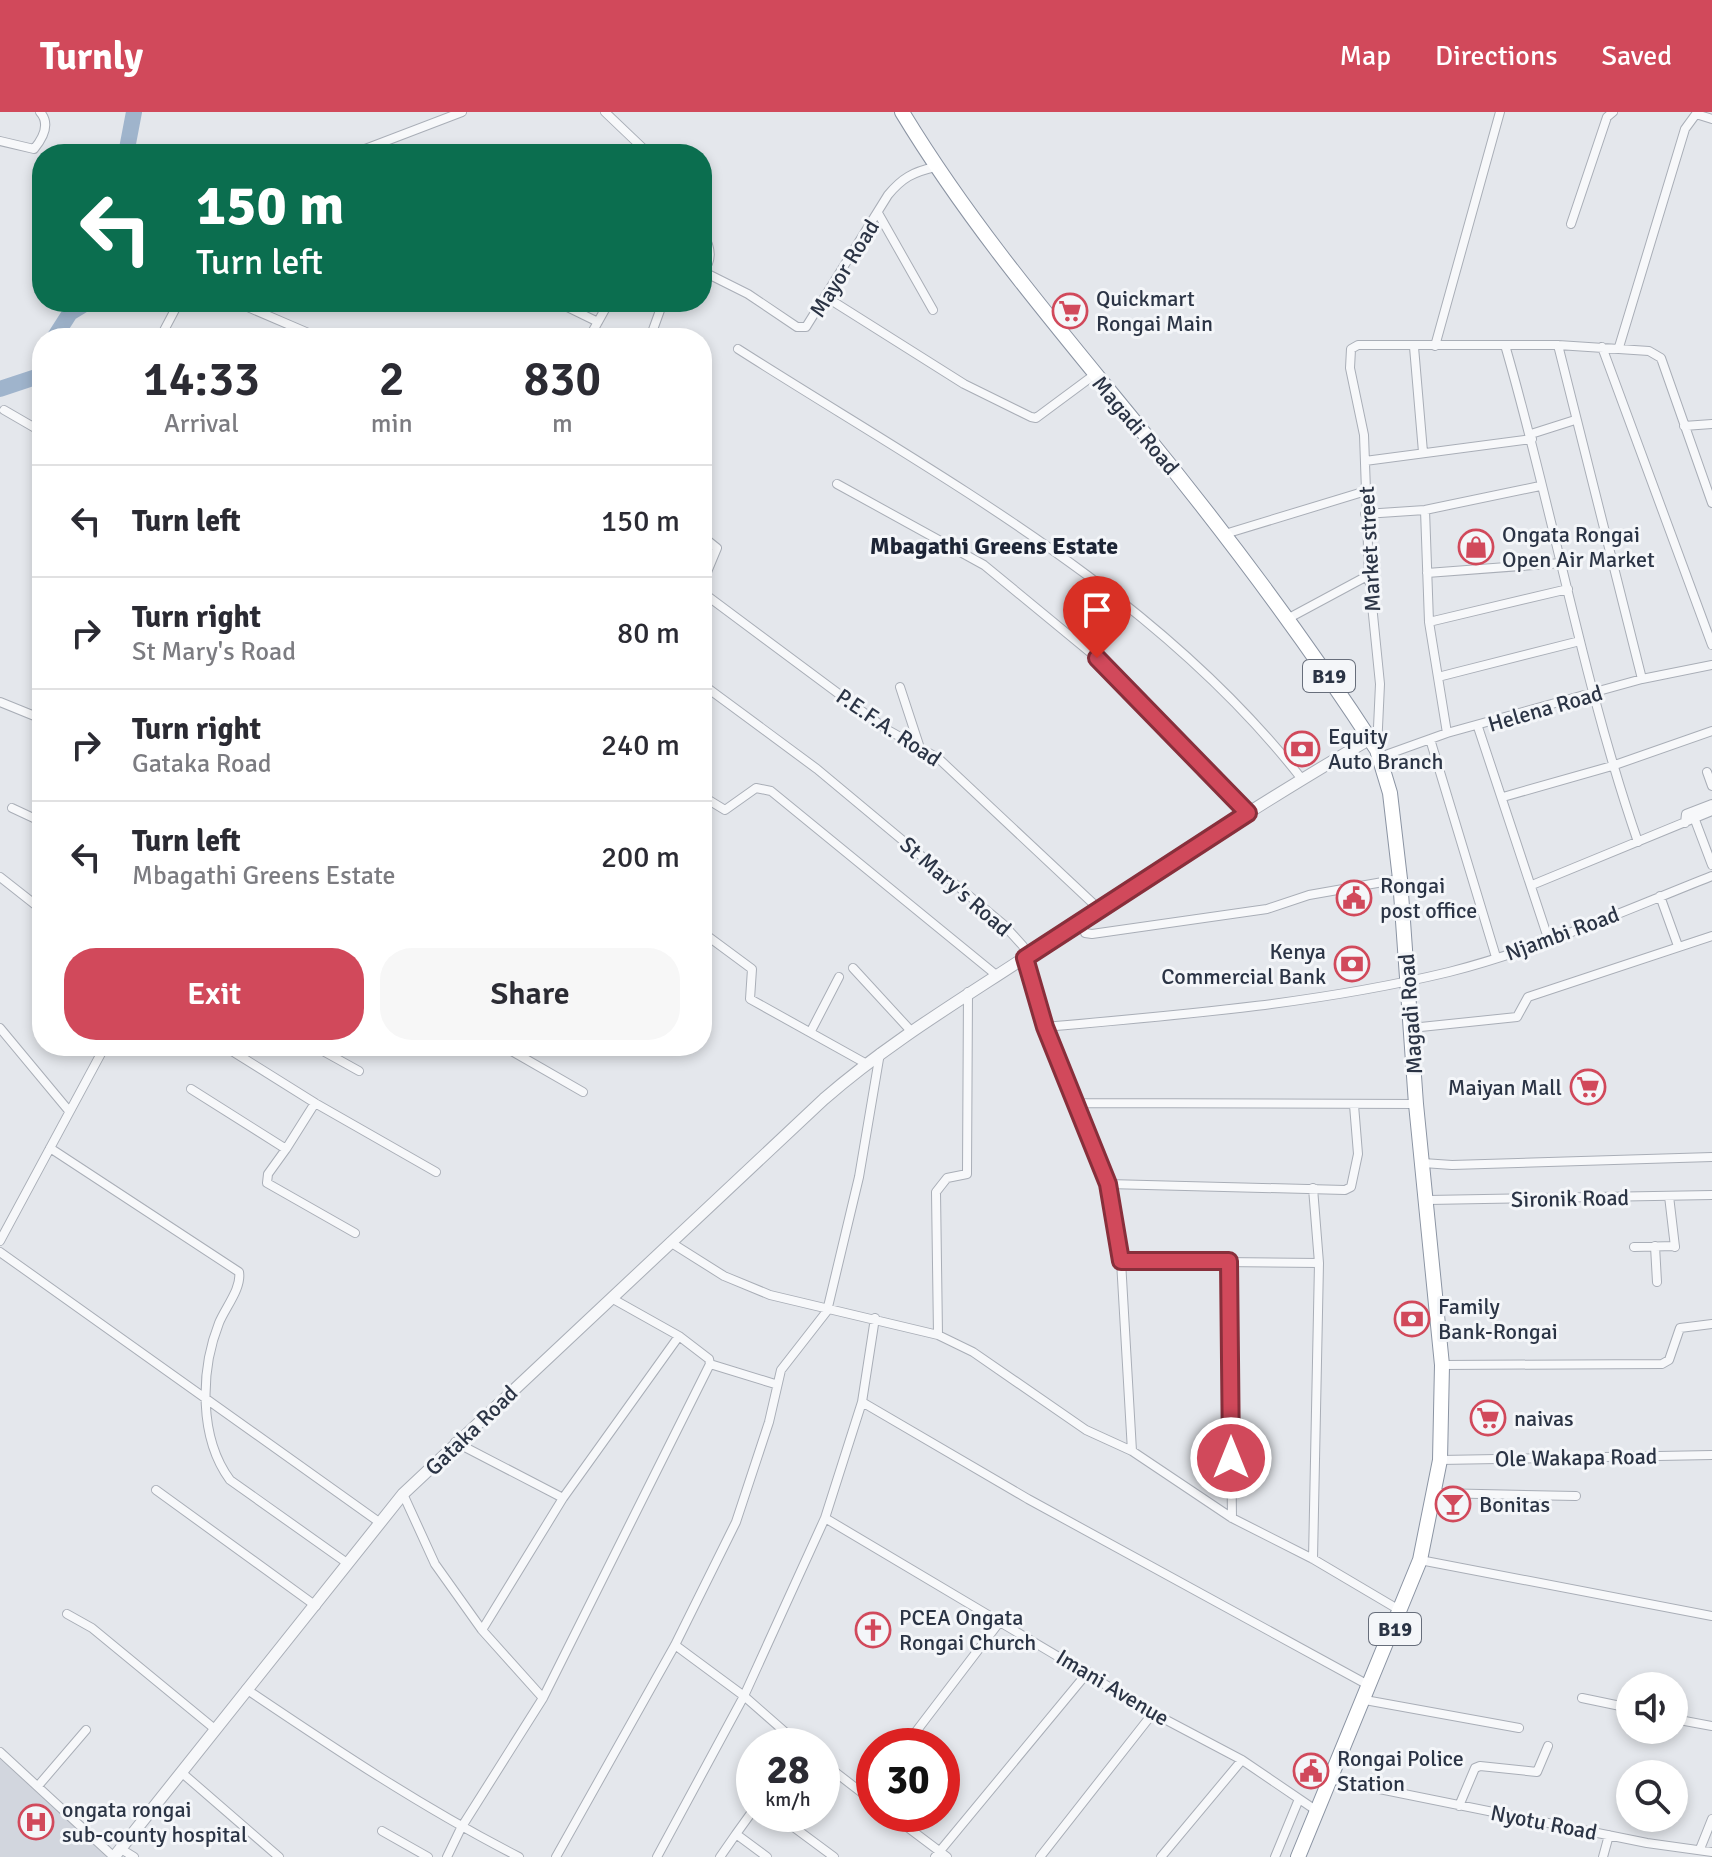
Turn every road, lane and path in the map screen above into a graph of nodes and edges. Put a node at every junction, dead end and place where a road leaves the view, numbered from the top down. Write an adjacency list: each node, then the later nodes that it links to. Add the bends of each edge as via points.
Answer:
1 (40, 112): 9 (street, via 46,120)
2 (462, 112): 10 (street)
3 (605, 112): 11 (street)
4 (902, 112): 13 (highway, Magadi Road / B19)
5 (1500, 112): 27 (street)
6 (1613, 112): 15 (street)
7 (1712, 119): 30 (street, via 1696,114 1685,129)
8 (0, 141): 12 (street)
9 (37, 144)
10 (378, 144)
11 (639, 144)
12 (32, 149)
13 (935, 167): 14 (street, Mayor Road, via 901,180); 32 (highway, Magadi Road / B19, via 1015,279)
14 (878, 213): 17 (street, Mayor Road); 18 (street)
15 (1571, 224)
16 (712, 276): 17 (street, Mayor Road, via 797,327 811,322)
17 (826, 297): 32 (street, via 964,384 1031,417)
18 (933, 310)
19 (259, 312): 23 (street)
20 (578, 312): 22 (street)
21 (604, 312): 22 (street)
22 (598, 322): 24 (street)
23 (297, 328)
24 (595, 328)
25 (1505, 345): 26 (street); 27 (street); 38 (street)
26 (1558, 345): 29 (street); 34 (street)
27 (1435, 346): 28 (street)
28 (1414, 347): 39 (street); 40 (street, Market street, via 1351,349)
29 (1602, 347): 30 (street); 56 (street)
30 (1619, 347): 37 (street, via 1661,358)
31 (738, 349): 73 (street, via 1084,569 1244,709)
32 (1094, 375): 47 (highway, Magadi Road / B19)
33 (4, 410): 36 (street)
34 (1575, 420): 38 (street); 59 (street)
35 (1712, 424): 37 (street)
36 (32, 426)
37 (1684, 426): 44 (street)
38 (1531, 436): 39 (street); 42 (street)
39 (1423, 452): 40 (street)
40 (1365, 461): 43 (street, Market street)
41 (837, 484): 80 (street, via 984,565 1103,663)
42 (1540, 486): 45 (street); 48 (street)
43 (1366, 491): 46 (street, Market street); 47 (street)
44 (1712, 503)
45 (1425, 510): 46 (street); 49 (street)
46 (1365, 514): 50 (street, Market street)
47 (1225, 534): 53 (highway, Magadi Road / B19)
48 (1561, 563): 49 (street); 51 (street)
49 (1427, 573): 54 (street)
50 (1369, 575): 53 (street); 70 (street, Market street, via 1380,684)
51 (1568, 589): 54 (street); 55 (street)
52 (712, 599): 69 (street, P.E.F.A. Road, via 874,720)
53 (1289, 618): 70 (highway, Magadi Road / B19)
54 (1429, 622): 58 (street)
55 (1580, 641): 58 (street); 62 (street)
56 (1712, 645)
57 (1712, 665): 59 (street, Helena Road)
58 (1438, 677): 67 (street)
59 (1642, 679): 62 (street, Helena Road)
60 (900, 687): 69 (street)
61 (712, 691): 99 (street, St Mary's Road, via 817,769 1003,924 1023,946)
62 (1593, 696): 65 (street, Helena Road); 71 (street)
63 (0, 702): 64 (street)
64 (32, 715)
65 (1478, 727): 67 (street, Helena Road); 75 (street)
66 (1712, 731): 71 (street)
67 (1447, 733): 68 (street, Helena Road)
68 (1430, 739): 70 (street, Helena Road); 98 (street)
69 (920, 746): 92 (street, P.E.F.A. Road)
70 (1376, 749): 73 (street, Gataka Road); 88 (highway, Magadi Road / B19, via 1390,793)
71 (1612, 766): 75 (street); 84 (street)
72 (1707, 772): 74 (street)
73 (1301, 778): 80 (street, Gataka Road)
74 (1712, 786)
75 (1503, 797): 89 (street)
76 (712, 801): 101 (street, via 728,810 756,788 771,791)
77 (1712, 804): 83 (street, via 1686,814)
78 (12, 808): 81 (street)
79 (1712, 811): 82 (street)
80 (1248, 813): 92 (street, Gataka Road)
81 (32, 817)
82 (1695, 820): 83 (street); 85 (street)
83 (1685, 823): 84 (street)
84 (1638, 842): 89 (street)
85 (1712, 865)
86 (1712, 876): 90 (street, Njambi Road)
87 (0, 878): 91 (street)
88 (1400, 879): 93 (street, via 1309,895 1267,909 1092,934 1085,933); 103 (highway, Magadi Road / B19)
89 (1532, 885): 95 (street)
90 (1660, 896): 95 (street, Njambi Road); 97 (street)
91 (32, 902)
92 (1099, 909): 93 (street, Gataka Road)
93 (1081, 918): 99 (street, Gataka Road)
94 (1712, 936): 97 (street)
95 (1548, 938): 98 (street, Njambi Road)
96 (712, 939): 108 (street, via 752,969 750,999)
97 (1678, 946): 107 (street, via 1528,997 1517,1017)
98 (1496, 957): 103 (street, Njambi Road)
99 (1025, 958): 101 (street, Gataka Road); 105 (street, St Mary's Road)
100 (853, 968): 109 (street)
101 (995, 974): 104 (street, Gataka Road)
102 (839, 977): 108 (street)
103 (1408, 981): 105 (street, Njambi Road, via 1230,1011); 107 (highway, Magadi Road / B19)
104 (968, 992): 109 (street, Gataka Road); 148 (street, via 967,1174 947,1178 936,1192)
105 (1045, 1027): 120 (street, St Mary's Road)
106 (0, 1028): 123 (street)
107 (1411, 1028): 121 (highway, Magadi Road / B19)
108 (811, 1031): 115 (street)
109 (911, 1031): 110 (street, Gataka Road)
110 (881, 1052): 115 (street, Gataka Road); 145 (street)
111 (99, 1056): 123 (street)
112 (240, 1056): 119 (street)
113 (332, 1056): 116 (street)
114 (520, 1056): 118 (street)
115 (865, 1063): 136 (street, Gataka Road)
116 (359, 1071)
117 (191, 1089): 125 (street)
118 (583, 1092)
119 (315, 1103): 125 (street); 128 (street)
120 (1074, 1103): 122 (street); 129 (street, St Mary's Road)
121 (1416, 1104): 122 (street); 127 (highway, Magadi Road / B19)
122 (1354, 1105): 130 (street, via 1358,1154 1351,1187)
123 (69, 1111): 124 (street)
124 (50, 1148): 135 (street); 153 (street, via 239,1272 214,1340)
125 (286, 1149): 134 (street, via 267,1183)
126 (1712, 1157): 127 (street)
127 (1423, 1163): 133 (highway, Magadi Road / B19)
128 (436, 1172)
129 (1108, 1184): 130 (street); 140 (street, St Mary's Road)
130 (1313, 1188): 142 (street)
131 (1712, 1195): 132 (street, Sironik Road)
132 (1669, 1196): 133 (street, Sironik Road); 137 (street, via 1675,1246)
133 (1428, 1200): 151 (highway, Magadi Road / B19)
134 (355, 1233)
135 (0, 1241)
136 (670, 1242): 144 (street, Gataka Road); 145 (street, via 736,1281)
137 (1655, 1246): 138 (street); 143 (street)
138 (1634, 1247)
139 (0, 1252): 153 (street)
140 (1121, 1261): 141 (street); 156 (street, St Mary's Road)
141 (1229, 1261): 142 (street); 165 (street)
142 (1319, 1263): 167 (street)
143 (1657, 1282)
144 (613, 1299): 149 (street); 155 (street, Gataka Road)
145 (827, 1311): 146 (street); 152 (street)
146 (875, 1318): 148 (street); 154 (street)
147 (1712, 1324): 151 (street, via 1680,1328 1669,1360 1662,1364)
148 (938, 1335): 156 (street, via 973,1352 1086,1430)
149 (679, 1336): 150 (street); 163 (street)
150 (710, 1364): 152 (street); 181 (street)
151 (1442, 1365): 158 (highway, Magadi Road / B19)
152 (775, 1384): 176 (street, via 769,1422 736,1522)
153 (204, 1396): 166 (street); 169 (street, via 212,1443 230,1480)
154 (862, 1402): 164 (street); 179 (street)
155 (455, 1442): 161 (street, Gataka Road); 163 (street)
156 (1132, 1451): 165 (street)
157 (1712, 1455): 158 (street, Ole Wakapa Road)
158 (1440, 1460): 160 (highway, Magadi Road / B19)
159 (156, 1490): 170 (street)
160 (1436, 1493): 162 (street); 168 (highway, Magadi Road / B19)
161 (403, 1494): 166 (street, Gataka Road); 175 (street, via 435,1564)
162 (1576, 1496)
163 (563, 1498): 175 (street)
164 (825, 1518): 174 (street, Imani Avenue); 180 (street)
165 (1232, 1518): 167 (street)
166 (379, 1522): 169 (street, Gataka Road)
167 (1313, 1559): 171 (street)
168 (1420, 1560): 171 (highway, Magadi Road / B19); 173 (street)
169 (347, 1563): 170 (street, Gataka Road)
170 (316, 1606): 178 (street, Gataka Road)
171 (1401, 1611): 179 (highway, Magadi Road / B19)
172 (67, 1614): 191 (street, via 92,1628)
173 (1712, 1616)
174 (1001, 1620): 177 (street, Imani Avenue); 188 (street)
175 (482, 1630): 181 (street)
176 (675, 1645): 180 (street); 219 (street)
177 (1088, 1672): 184 (street, Imani Avenue); 213 (street)
178 (246, 1689): 191 (street, Gataka Road); 204 (street)
179 (1368, 1693): 189 (street); 197 (highway, Magadi Road / B19)
180 (744, 1696): 187 (street); 220 (street)
181 (543, 1698): 204 (street)
182 (1582, 1698): 183 (street)
183 (1616, 1705)
184 (1153, 1713): 194 (street, Imani Avenue); 224 (street)
185 (1688, 1722): 186 (street)
186 (1712, 1726)
187 (780, 1728)
188 (919, 1728)
189 (1519, 1728)
190 (86, 1730): 198 (street)
191 (216, 1730): 195 (street, Gataka Road)
192 (1548, 1746): 201 (street, via 1537,1772 1475,1768)
193 (0, 1752): 198 (street)
194 (1242, 1760): 200 (street, Imani Avenue); 225 (street)
195 (181, 1772): 212 (street, Gataka Road); 215 (street)
196 (840, 1776): 199 (street)
197 (1329, 1779): 201 (street, Nyotu Road); 202 (highway, Magadi Road / B19)
198 (38, 1786): 212 (street)
199 (856, 1788)
200 (1299, 1799): 202 (street, Imani Avenue); 226 (street)
201 (1459, 1806): 209 (street, Nyotu Road)
202 (1317, 1811): 227 (highway, Magadi Road / B19)
203 (1712, 1819): 210 (street)
204 (461, 1828): 217 (street); 218 (street)
205 (382, 1831): 216 (street)
206 (800, 1832): 223 (street)
207 (912, 1832): 213 (street)
208 (736, 1834): 221 (street); 222 (street)
209 (1609, 1835): 210 (street, Nyotu Road); 228 (street)
210 (1700, 1849): 211 (street, Nyotu Road)
211 (1712, 1852)
212 (116, 1854): 214 (street)
213 (941, 1855)
214 (134, 1857)
215 (279, 1857)
216 (428, 1857)
217 (447, 1857)
218 (519, 1857)
219 (556, 1857)
220 (657, 1857)
221 (720, 1857)
222 (767, 1857)
223 (834, 1857)
224 (1040, 1857)
225 (1161, 1857)
226 (1275, 1857)
227 (1298, 1857)
228 (1603, 1857)

